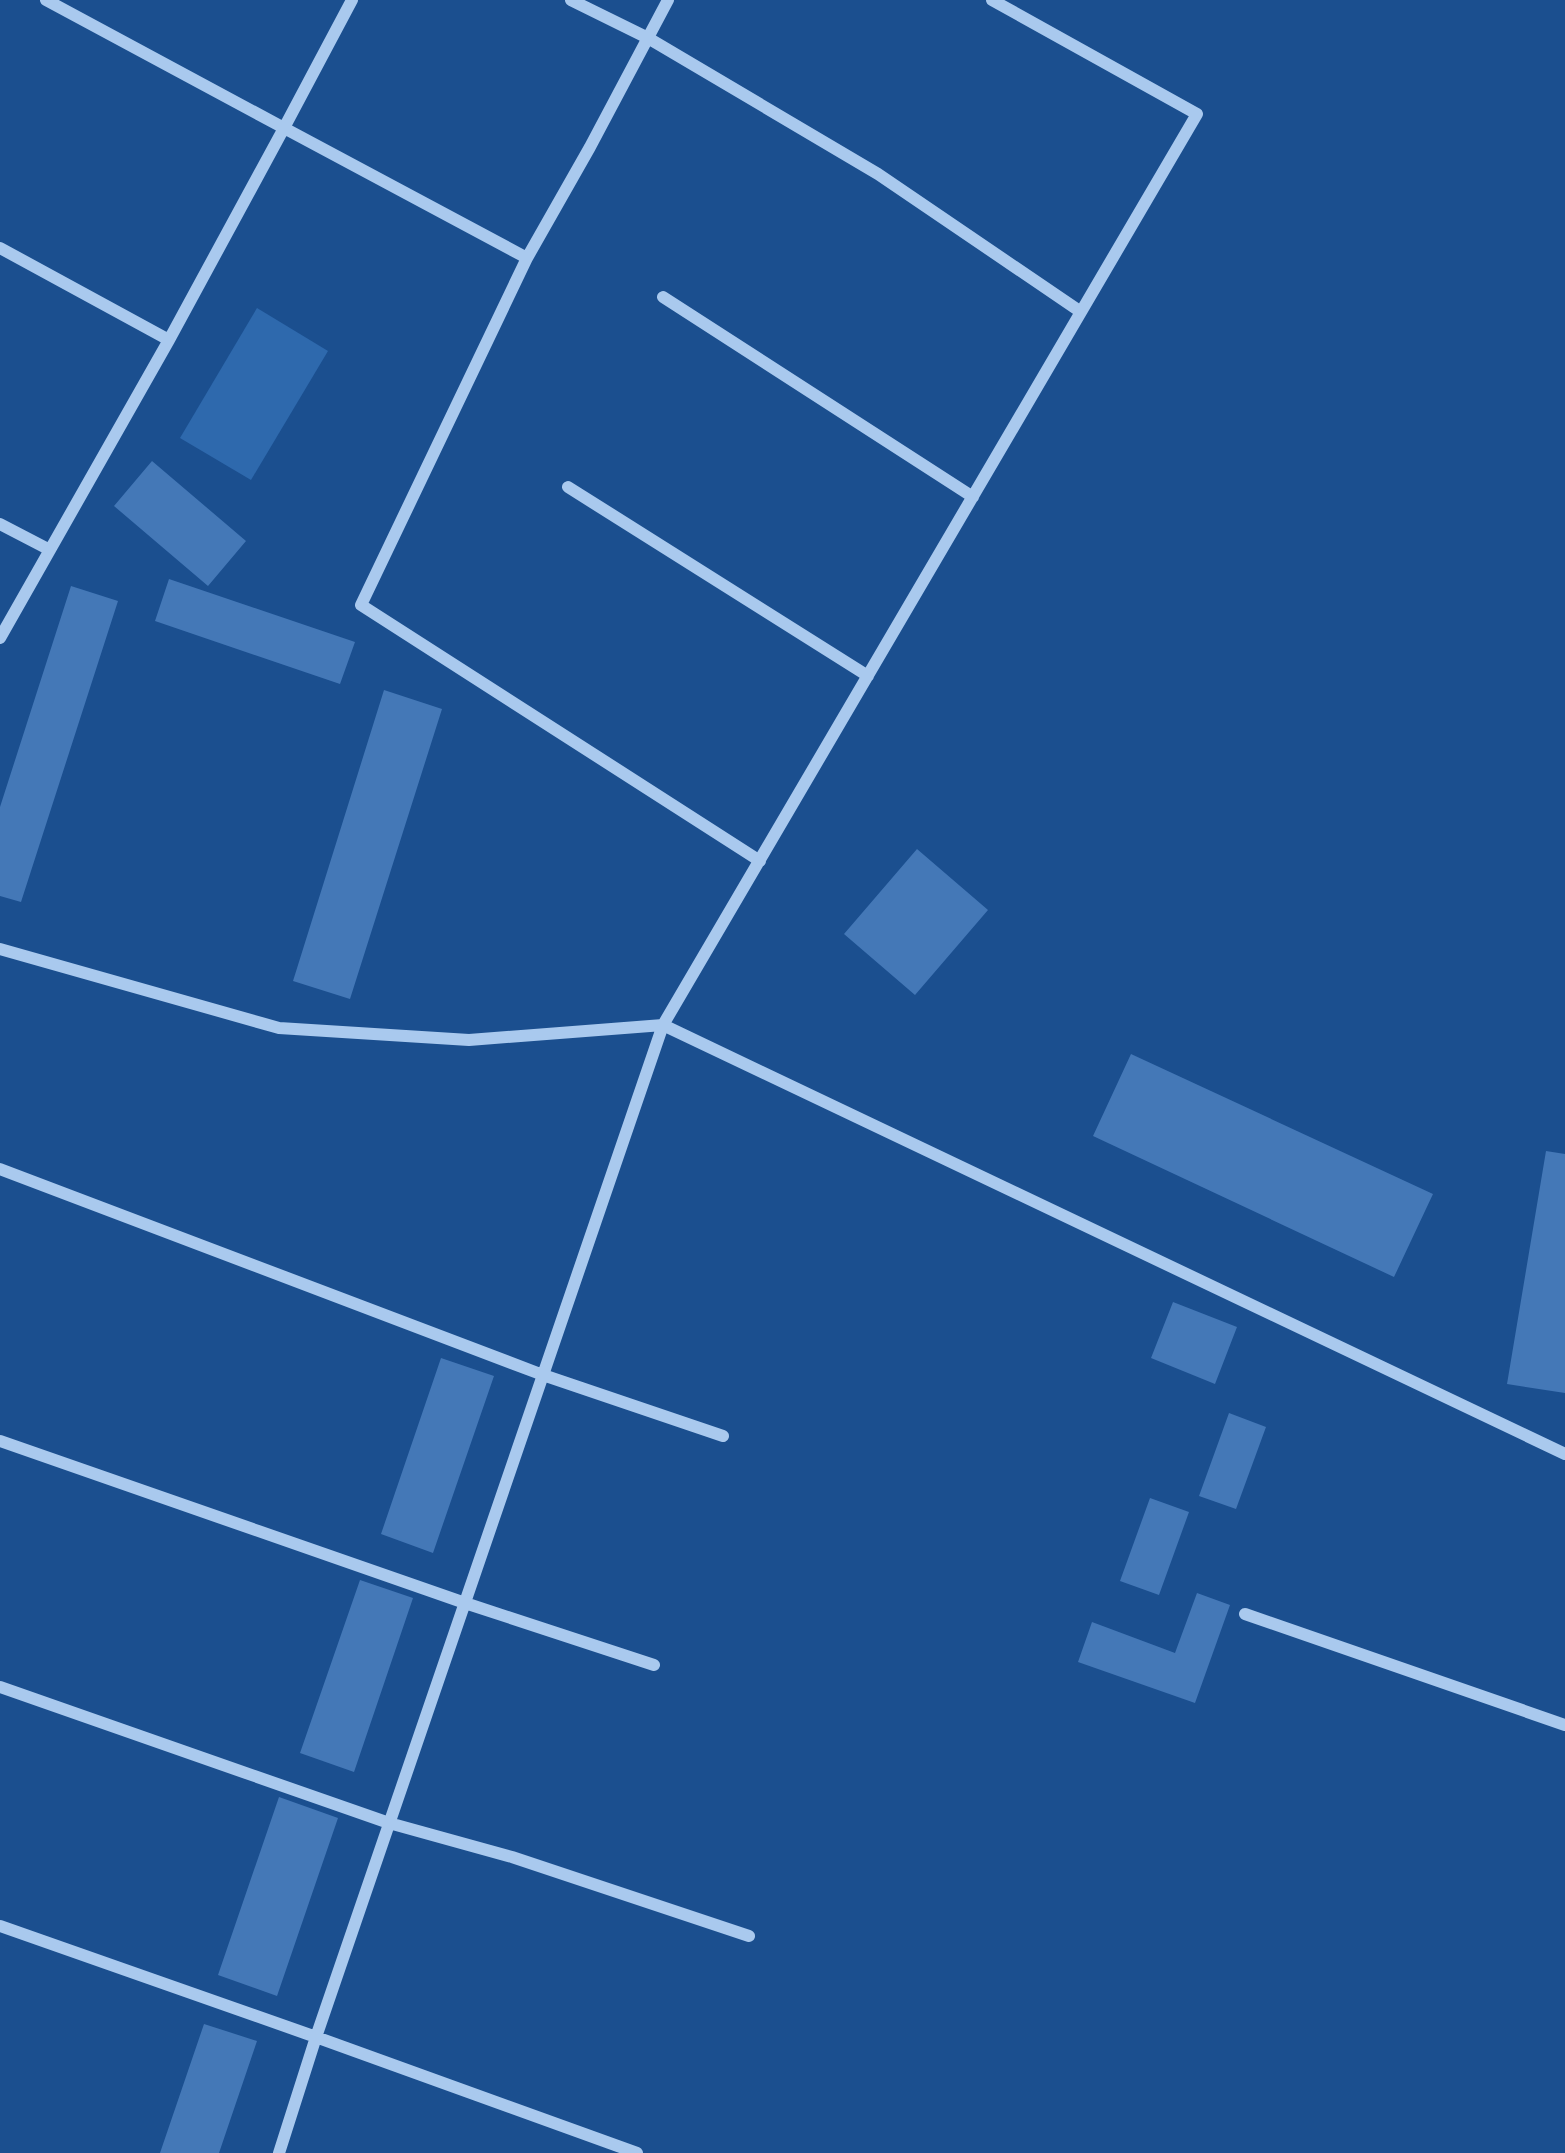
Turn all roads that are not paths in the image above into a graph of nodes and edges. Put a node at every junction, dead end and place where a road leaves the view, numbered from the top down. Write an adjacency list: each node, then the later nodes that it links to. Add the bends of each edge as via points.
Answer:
1 (46, 0): 7 (street)
2 (352, 0): 7 (street)
3 (571, 0): 6 (street)
4 (668, 0): 6 (street)
5 (992, 0): 11 (street, via 1197,114)
6 (648, 38): 9 (street); 11 (street, via 878,174)
7 (284, 128): 9 (street); 12 (street)
8 (0, 247): 12 (street)
9 (527, 258): 19 (street, via 361,605)
10 (663, 297): 14 (street)
11 (1081, 312): 14 (street)
12 (169, 340): 16 (street)
13 (568, 487): 18 (street)
14 (973, 496): 18 (street)
15 (0, 524): 16 (street)
16 (50, 550): 17 (street)
17 (0, 638)
18 (868, 676): 19 (street)
19 (760, 861): 21 (street)
20 (0, 949): 21 (street, via 279,1028 469,1040)
21 (663, 1025): 23 (street); 26 (street)
22 (0, 1169): 23 (street)
23 (543, 1375): 24 (street); 27 (street)
24 (723, 1436)
25 (0, 1441): 27 (street)
26 (1565, 1454)
27 (465, 1603): 29 (street); 32 (street)
28 (1245, 1614): 31 (street)
29 (654, 1665)
30 (0, 1687): 32 (street)
31 (1565, 1725)
32 (389, 1823): 34 (street, via 512,1857); 35 (street)
33 (0, 1926): 35 (street)
34 (749, 1936)
35 (316, 2037): 36 (street); 37 (street)
36 (279, 2153)
37 (637, 2153)

